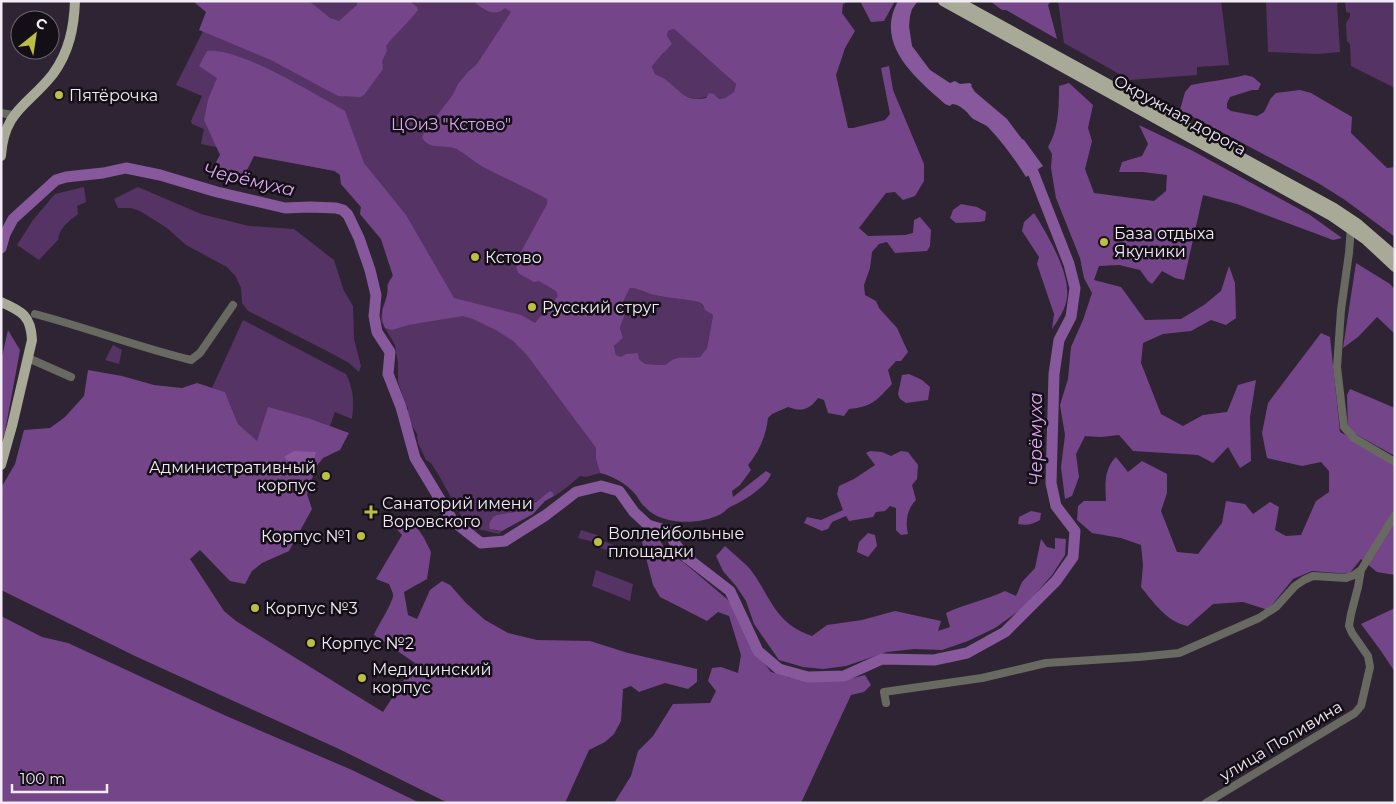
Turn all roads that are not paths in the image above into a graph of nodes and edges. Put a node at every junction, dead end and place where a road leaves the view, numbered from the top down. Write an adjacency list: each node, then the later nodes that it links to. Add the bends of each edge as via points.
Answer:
1 (75, 1): 4 (main road, via 72,34 63,58)
2 (950, 3): 6 (main road, Окружная дорога, via 1320,200)
3 (1, 113): 4 (street)
4 (13, 116): 5 (main road, via 4,137)
5 (1, 156)
6 (1351, 224): 7 (main road, Окружная дорога, via 1371,234); 8 (main road, Окружная дорога); 14 (street, via 1337,368 1344,427 1354,438)
7 (1395, 256)
8 (1395, 267)
9 (1, 302): 12 (main road, via 24,314 29,322 32,340)
10 (233, 304): 11 (street, via 191,360)
11 (35, 314)
12 (28, 358): 13 (street); 15 (main road)
13 (71, 376)
14 (1395, 462)
15 (1, 465)
16 (1395, 514): 17 (street)
17 (1361, 570): 18 (street, via 1346,578 1313,576 1304,580 1276,607 1259,618 1180,653 1046,663 982,678 884,692); 19 (street, улица Поливина, via 1349,626 1368,656 1370,667 1361,706)
18 (886, 703)
19 (1206, 803)

